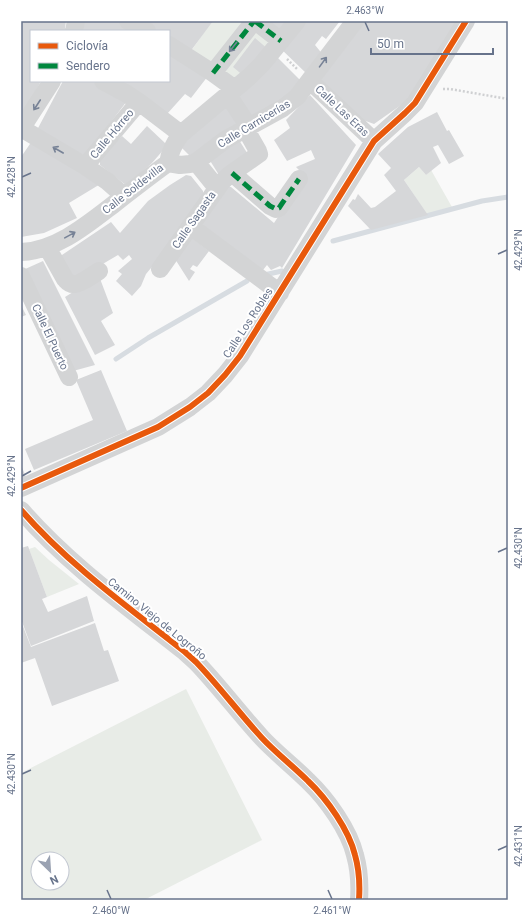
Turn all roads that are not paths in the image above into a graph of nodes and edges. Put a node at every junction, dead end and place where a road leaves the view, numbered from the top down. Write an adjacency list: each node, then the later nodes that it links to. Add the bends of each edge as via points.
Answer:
1 (128, 21): 6 (street)
2 (254, 21): 7 (street); 9 (street, one-way to 9)
3 (297, 21): 7 (street, Calle Soldevilla)
4 (355, 21): 10 (street, Calle Carnicerías, one-way to 4)
5 (466, 21): 18 (street, Calle Los Robles, via 415,103)
6 (145, 30)
7 (280, 42): 13 (street, Calle Soldevilla, via 262,64)
8 (170, 46): 9 (street)
9 (213, 73): 13 (street)
10 (310, 81): 15 (street, Calle Carnicerías, via 297,97 283,108); 18 (street, Calle Las Eras)
11 (51, 82): 16 (street, one-way to 16)
12 (105, 82): 14 (street, Calle Hórreo)
13 (231, 92): 15 (street); 17 (street, Calle Soldevilla)
14 (139, 102): 17 (street, Calle Hórreo); 21 (street, Calle Hórreo)
15 (247, 127): 20 (street, Calle Carnicerías); 22 (street, Calle Sagasta, via 259,154)
16 (21, 129): 21 (street, one-way to 16)
17 (181, 134): 19 (street, Calle Soldevilla, via 174,144)
18 (374, 141): 32 (street, Calle Los Robles)
19 (168, 162): 20 (street, via 180,165); 25 (street, Calle Soldevilla)
20 (196, 162): 24 (street)
21 (86, 166): 25 (street)
22 (232, 173): 23 (street, via 276,209); 24 (street, Calle Sagasta)
23 (300, 179)
24 (217, 188): 26 (street, Calle Sagasta)
25 (124, 196): 27 (street, Calle Soldevilla, one-way to 25, via 82,228)
26 (190, 226): 29 (street, Calle Sagasta); 32 (street)
27 (47, 247): 28 (street, Calle Soldevilla); 30 (street, via 65,279 73,285)
28 (21, 252)
29 (160, 269)
30 (99, 271)
31 (21, 276): 33 (street, Calle El Puerto)
32 (280, 293): 34 (street, Calle Los Robles, via 225,375 190,407 158,427)
33 (69, 377)
34 (21, 488)
35 (21, 510): 36 (street, Camino Viejo de Logroño, via 88,576 196,662 266,742 324,798 348,836 355,855)
36 (359, 900)

